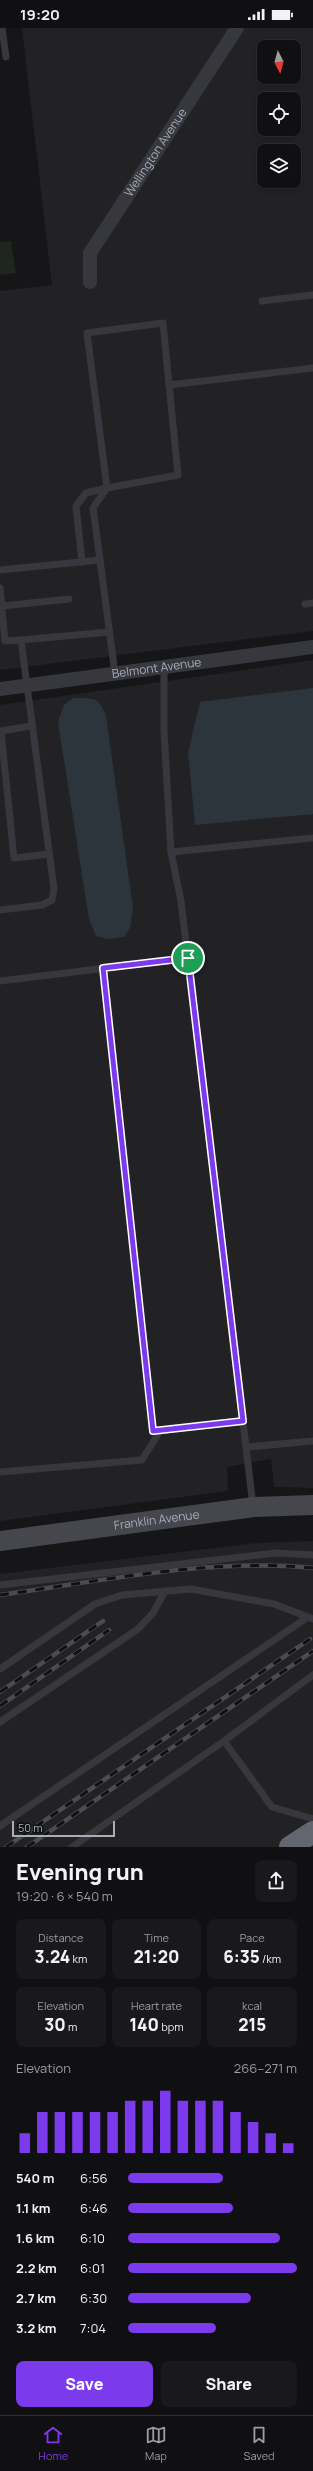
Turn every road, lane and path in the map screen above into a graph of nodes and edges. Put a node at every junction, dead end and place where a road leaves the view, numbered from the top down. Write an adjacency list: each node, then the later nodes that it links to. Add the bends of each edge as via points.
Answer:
1 (2, 28): 3 (lane)
2 (237, 28): 4 (street, Wellington Avenue, via 90,253)
3 (6, 57)
4 (90, 282)
5 (313, 295): 6 (lane)
6 (262, 302)
7 (313, 368): 8 (lane)
8 (169, 385): 9 (lane, via 178,476); 9 (lane, via 163,323 87,333)
9 (107, 488): 10 (lane, via 94,508); 11 (lane, via 86,493 76,506)
10 (100, 560): 11 (lane); 18 (lane)
11 (82, 562): 12 (lane)
12 (0, 570)
13 (0, 588): 17 (lane)
14 (69, 599): 17 (lane)
15 (313, 603): 16 (lane)
16 (305, 604)
17 (2, 606): 19 (lane, via 5,641)
18 (109, 632): 19 (lane); 22 (lane)
19 (21, 640): 23 (lane)
20 (313, 647): 21 (street, Belmont Avenue)
21 (164, 667): 22 (street, Belmont Avenue); 27 (lane, via 164,731)
22 (115, 674): 23 (street, Belmont Avenue)
23 (26, 686): 24 (street, Belmont Avenue); 25 (lane)
24 (0, 689)
25 (31, 726): 28 (lane); 28 (lane, via 1,731 14,858)
26 (313, 838): 27 (lane)
27 (171, 852): 30 (lane, via 181,901)
28 (49, 854): 29 (lane, via 54,889 52,900 42,905)
29 (0, 910)
30 (188, 958): 31 (lane); 33 (lane)
31 (103, 968): 32 (lane); 34 (lane, via 153,1431)
32 (0, 981)
33 (243, 1421): 34 (lane); 36 (lane)
34 (160, 1431): 37 (lane, via 142,1460)
35 (313, 1441): 36 (lane)
36 (247, 1447): 39 (lane)
37 (0, 1472)
38 (313, 1506): 39 (main road, Franklin Avenue)
39 (254, 1507): 40 (main road, Franklin Avenue)
40 (0, 1541)
41 (313, 1555): 42 (lane, via 276,1553)
42 (0, 1585)
43 (165, 1591): 44 (lane, via 191,1589 274,1604); 45 (lane, via 122,1595 95,1604); 47 (lane, via 153,1613 138,1629)
44 (311, 1618): 50 (lane)
45 (0, 1669)
46 (313, 1675): 48 (lane)
47 (0, 1722)
48 (224, 1741): 49 (lane, via 272,1807); 52 (lane)
49 (313, 1819)
50 (0, 1826)
51 (313, 1832): 53 (highway)
52 (72, 1847)
53 (290, 1847)

